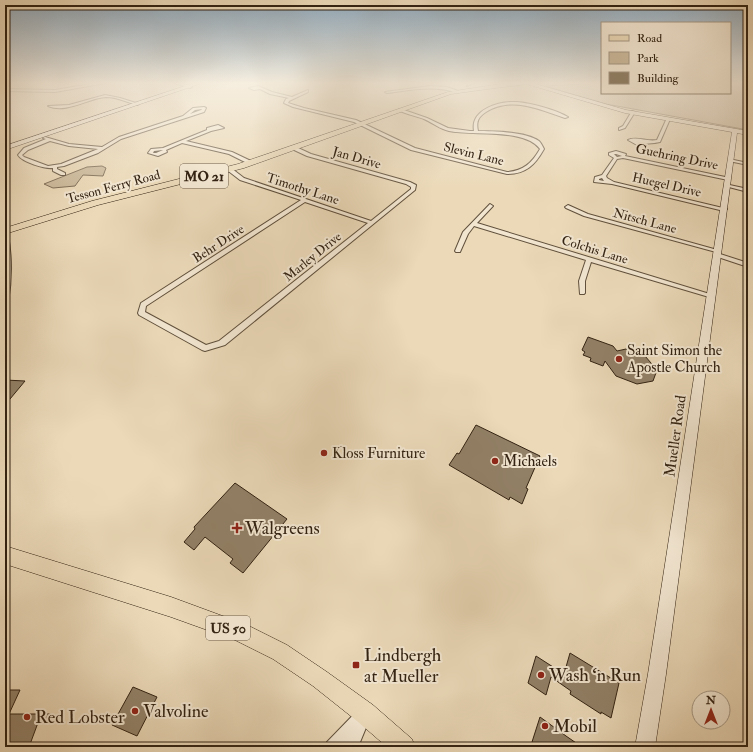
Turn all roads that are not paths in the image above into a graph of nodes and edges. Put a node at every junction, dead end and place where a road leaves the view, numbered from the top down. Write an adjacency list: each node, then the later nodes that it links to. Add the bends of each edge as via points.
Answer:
1 (94, 118): 16 (street)
2 (183, 118): 21 (street, via 120,138)
3 (341, 118): 10 (street, Slevin Lane)
4 (378, 118): 10 (main road, Tesson Ferry Road / MO 21)
5 (423, 118): 14 (street, via 446,129)
6 (478, 118): 14 (street)
7 (629, 118): 11 (street)
8 (663, 118): 9 (street)
9 (668, 119): 13 (street); 19 (street, via 659,141)
10 (362, 124): 14 (street, Slevin Lane, via 413,149 507,173 525,171 542,151 541,145 534,140 517,135); 22 (main road, Tesson Ferry Road / MO 21)
11 (620, 129)
12 (210, 130): 18 (street)
13 (735, 130): 15 (street); 24 (street, Mueller Road)
14 (476, 133)
15 (748, 133)
16 (40, 136): 17 (street); 20 (street)
17 (48, 140): 21 (street); 27 (street, via 26,149 20,155 48,167)
18 (183, 142): 23 (street); 25 (street, via 230,153)
19 (642, 142)
20 (5, 148)
21 (102, 148): 27 (street)
22 (294, 148): 25 (main road, Tesson Ferry Road / MO 21); 33 (street, Jan Drive, via 309,155)
23 (164, 149)
24 (731, 160): 26 (street, Guehring Drive); 31 (street, Mueller Road)
25 (251, 162): 28 (main road, Tesson Ferry Road / MO 21)
26 (748, 164)
27 (55, 167): 29 (street, via 55,170)
28 (229, 169): 35 (street, Timothy Lane, via 242,179); 41 (main road, Tesson Ferry Road / MO 21, via 89,204)
29 (63, 174)
30 (605, 178): 31 (street, Guehring Drive, via 621,157); 32 (street, Huegel Drive); 32 (street, via 597,178 596,182)
31 (728, 182): 34 (street, Guehring Drive); 38 (street, Mueller Road)
32 (612, 183): 38 (street, Huegel Drive)
33 (414, 186): 39 (street, Marley Drive, via 413,190)
34 (748, 191)
35 (305, 200): 39 (street, Timothy Lane); 50 (street, Behr Drive, via 143,304 142,313 205,348)
36 (490, 206): 40 (street)
37 (568, 207): 44 (street, Nitsch Lane, via 586,215)
38 (724, 209): 44 (street, Mueller Road)
39 (373, 223): 50 (street, Marley Drive)
40 (473, 224): 43 (street, via 462,238); 45 (street, Colchis Lane)
41 (5, 231)
42 (5, 235): 49 (street, via 8,282)
43 (458, 251)
44 (718, 253): 46 (street, Nitsch Lane); 48 (street, Mueller Road)
45 (589, 259): 47 (street, via 582,281); 48 (street, Colchis Lane)
46 (748, 265)
47 (582, 293)
48 (711, 296): 56 (street, Mueller Road)
49 (5, 302)
50 (222, 343)
51 (5, 555): 52 (main road, US 50, via 171,607 240,632 280,652)
52 (365, 713): 53 (street); 54 (street); 55 (main road, US 50)
53 (332, 747)
54 (351, 747)
55 (404, 747)
56 (645, 747)

